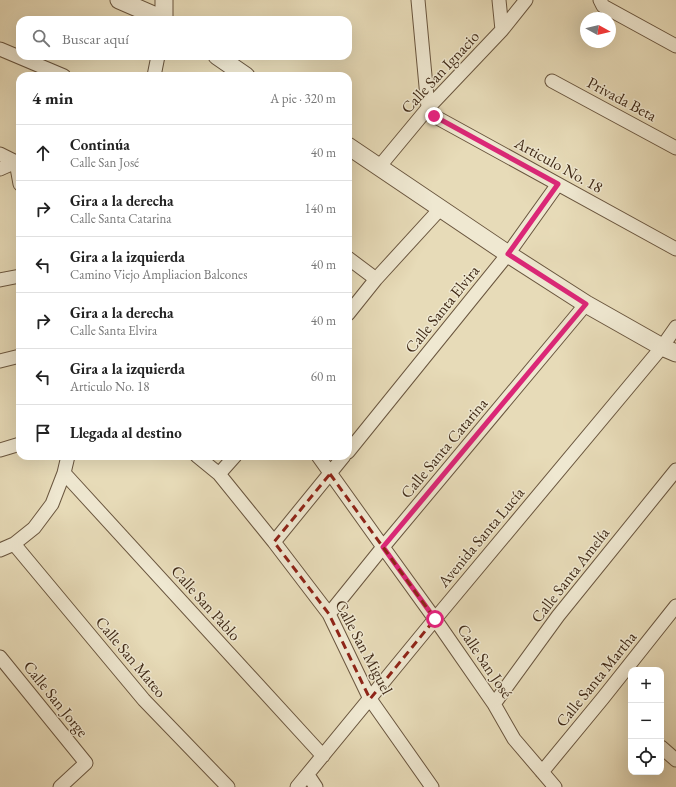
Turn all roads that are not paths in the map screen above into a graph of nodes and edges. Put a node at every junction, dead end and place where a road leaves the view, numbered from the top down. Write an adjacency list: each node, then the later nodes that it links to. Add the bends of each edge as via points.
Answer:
1 (119, 0): 7 (street)
2 (164, 0): 8 (street)
3 (418, 0): 20 (street)
4 (499, 0): 9 (street)
5 (526, 0): 9 (street, Calle San Ignacio)
6 (600, 0): 10 (street, via 603,6)
7 (155, 16)
8 (164, 16)
9 (502, 30): 20 (street, Calle San Ignacio)
10 (676, 46)
11 (0, 49): 12 (street)
12 (16, 56)
13 (26, 60): 16 (street)
14 (157, 60): 17 (street)
15 (223, 60): 18 (street)
16 (55, 72)
17 (155, 72)
18 (240, 72)
19 (552, 81): 21 (street, Privada Beta)
20 (428, 108): 26 (street, Calle San Ignacio); 28 (street, Articulo No. 18, via 434,116)
21 (676, 148)
22 (352, 149): 26 (street)
23 (0, 154): 24 (street)
24 (16, 160)
25 (16, 162): 27 (street)
26 (379, 167): 29 (street)
27 (0, 169)
28 (558, 184): 30 (street, Articulo No. 18); 31 (street, Calle Santa Elvira)
29 (440, 209): 31 (street); 34 (street)
30 (676, 249)
31 (508, 254): 36 (street); 43 (street, Calle Santa Elvira)
32 (352, 261): 34 (street)
33 (16, 277): 35 (street)
34 (376, 279): 37 (street)
35 (0, 280)
36 (586, 304): 39 (street); 56 (street, Calle Santa Catarina)
37 (352, 309)
38 (676, 327): 39 (street, Avenida Santa Lucía)
39 (669, 350): 60 (street, Avenida Santa Lucía)
40 (16, 357): 41 (street)
41 (0, 362)
42 (16, 445): 44 (street)
43 (352, 447)
44 (0, 450)
45 (67, 460): 51 (street)
46 (202, 460): 52 (street, Calle San Miguel)
47 (231, 460): 52 (street)
48 (321, 460): 53 (street, Calle San José)
49 (341, 460): 53 (street)
50 (676, 470): 63 (street, Calle Santa Amelía, via 558,616)
51 (64, 473): 55 (street, via 52,504 34,528); 65 (street, Calle San Pablo)
52 (219, 474): 54 (street, Calle San Miguel)
53 (330, 474): 54 (street); 56 (street, Calle San José)
54 (274, 542): 59 (street, Calle San Miguel)
55 (14, 544): 57 (street); 70 (street, Calle San Mateo, via 144,700)
56 (383, 547): 59 (street, Calle Santa Catarina); 60 (street, Calle San José)
57 (0, 550)
58 (676, 606): 67 (street, Calle Santa Martha)
59 (329, 614): 62 (street, Calle San Miguel)
60 (435, 619): 62 (street, Avenida Santa Lucía); 63 (street, Calle San José)
61 (0, 657): 69 (street, Calle San Jorge, via 86,763)
62 (370, 699): 65 (street, Avenida Santa Lucía); 73 (street, Calle San Miguel)
63 (494, 704): 67 (street, Calle San José, via 514,738)
64 (664, 750): 66 (street)
65 (323, 756): 68 (street, Avenida Santa Lucía)
66 (676, 760)
67 (542, 772): 74 (street, Calle San José)
68 (308, 775): 71 (street, Avenida Santa Lucía); 72 (street)
69 (60, 787)
70 (228, 787)
71 (297, 787)
72 (316, 787)
73 (432, 787)
74 (554, 787)

